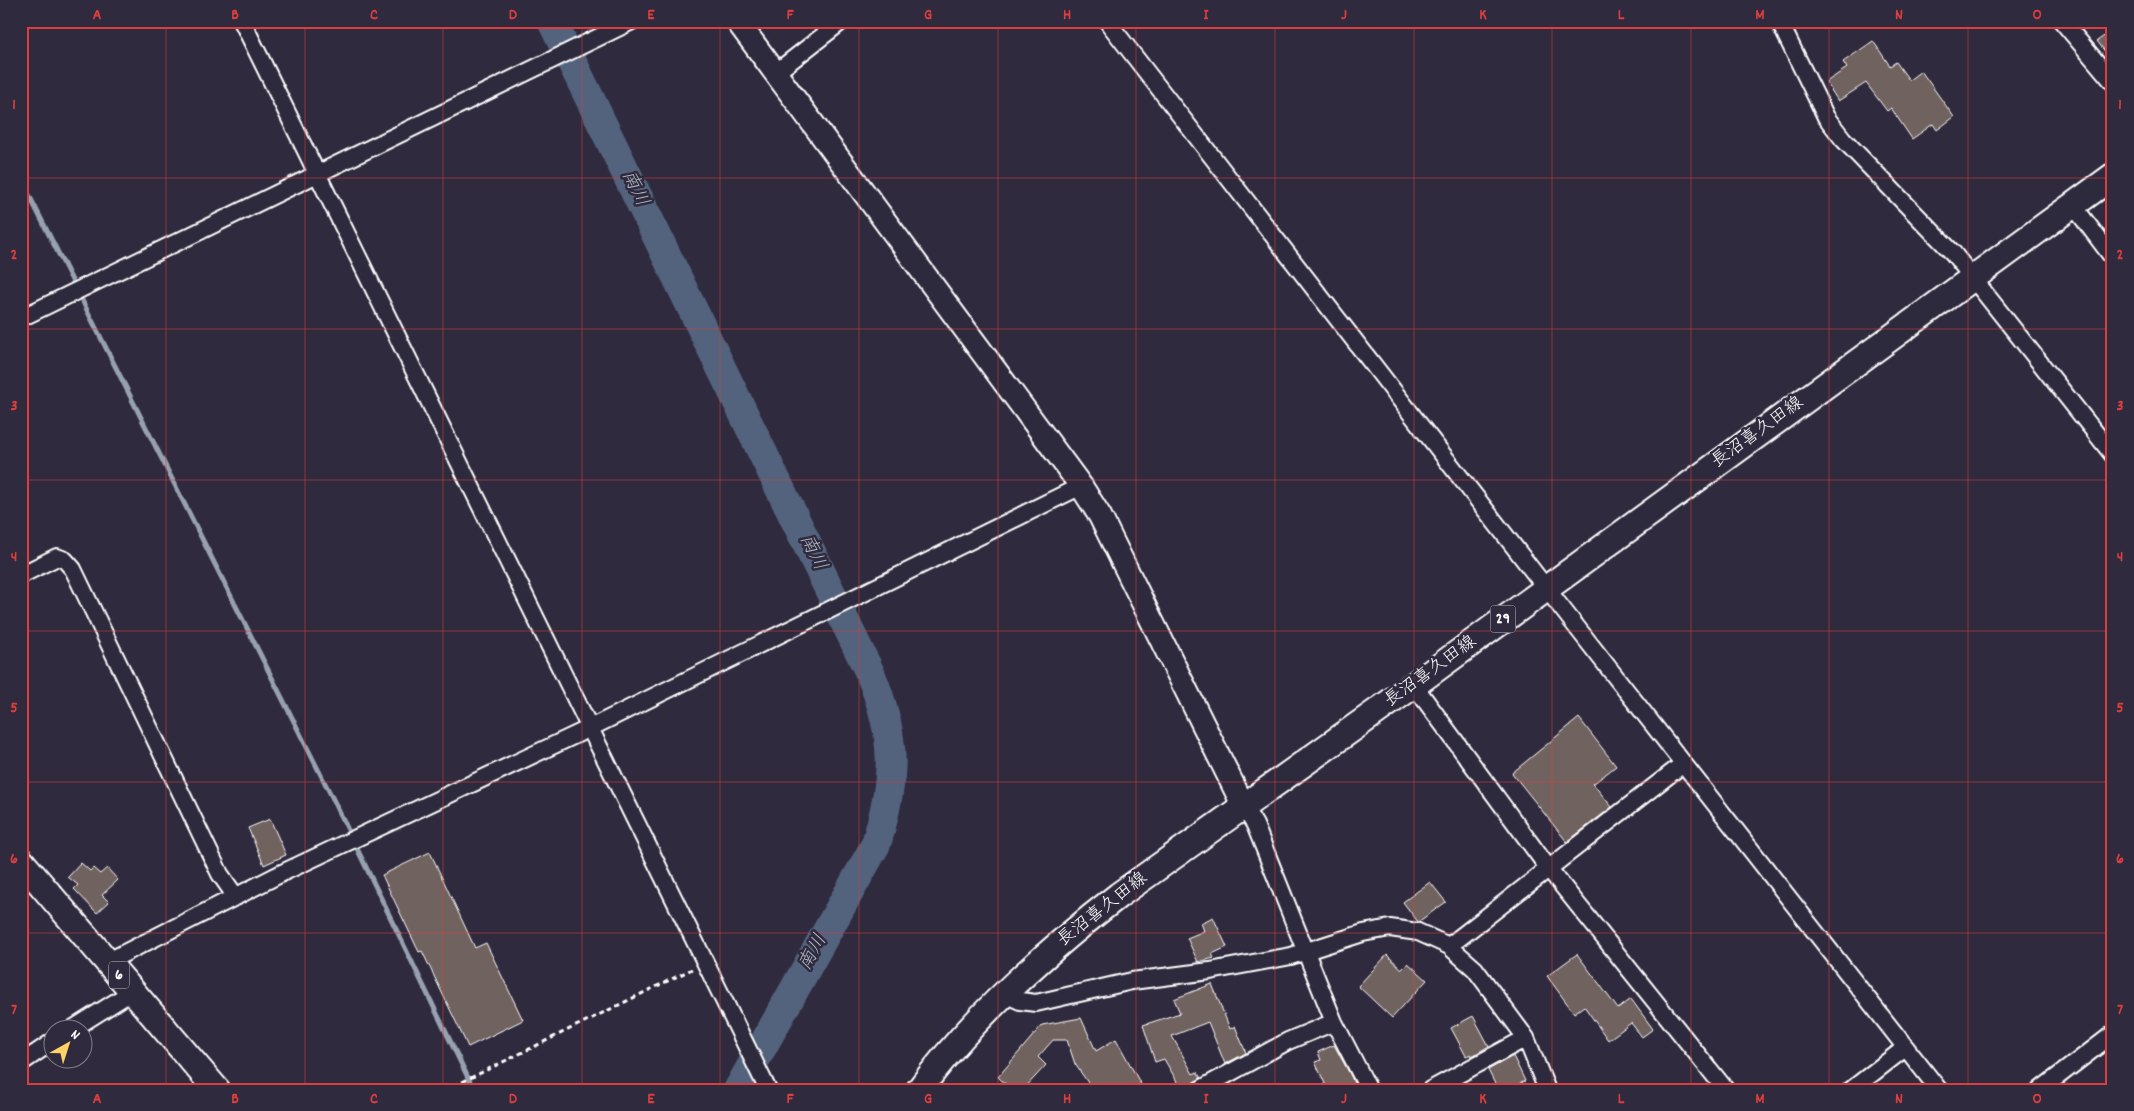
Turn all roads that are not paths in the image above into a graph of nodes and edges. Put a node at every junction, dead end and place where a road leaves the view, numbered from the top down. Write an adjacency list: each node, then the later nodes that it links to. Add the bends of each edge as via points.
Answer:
1 (242, 21): 10 (street)
2 (632, 21): 10 (street)
3 (737, 21): 8 (street)
4 (842, 21): 8 (street)
5 (1107, 21): 19 (street)
6 (1779, 21): 14 (street, via 1826,117 1842,140 1953,253)
7 (2062, 21): 9 (street)
8 (774, 74): 17 (street)
9 (2113, 82)
10 (318, 174): 15 (street); 21 (street)
11 (2113, 176): 12 (main road, 長沼喜久田線 / 29)
12 (2073, 205): 13 (street); 14 (main road, 長沼喜久田線 / 29)
13 (2113, 258)
14 (1972, 277): 16 (street); 19 (main road, 長沼喜久田線 / 29)
15 (21, 318)
16 (2113, 456)
17 (1081, 486): 21 (street); 23 (street, via 1113,538)
18 (21, 575): 26 (street, via 57,557 73,569 220,874)
19 (1546, 588): 20 (main road, 長沼喜久田線 / 29); 22 (street)
20 (1414, 685): 23 (main road, 長沼喜久田線 / 29); 25 (street)
21 (590, 728): 26 (street); 39 (street)
22 (1683, 764): 25 (street); 37 (street)
23 (1244, 807): 28 (street); 31 (main road, 長沼喜久田線 / 29, via 1075,929)
24 (21, 861): 29 (main road, 6)
25 (1549, 869): 27 (street); 46 (street)
26 (236, 897): 29 (street)
27 (1449, 946): 28 (street, via 1418,932 1390,928 1363,933); 35 (street, via 1475,969)
28 (1307, 952): 31 (street, via 1210,971 1132,981 1036,1003 1020,1001); 33 (street)
29 (107, 962): 30 (main road, 6)
30 (133, 991): 32 (street); 40 (main road, 6)
31 (1005, 994): 41 (main road, 長沼喜久田線 / 29, via 937,1065)
32 (90, 1018)
33 (1334, 1022): 42 (street, via 1288,1041); 43 (street)
34 (2113, 1034): 49 (street)
35 (1526, 1038): 44 (street); 45 (street)
36 (42, 1048): 38 (street)
37 (1905, 1048): 47 (street); 48 (street)
38 (21, 1062)
39 (765, 1083)
40 (216, 1090)
41 (919, 1090)
42 (1199, 1090)
43 (1369, 1090)
44 (1430, 1090)
45 (1547, 1090)
46 (1726, 1090)
47 (1851, 1090)
48 (1939, 1090)
49 (2040, 1090)

